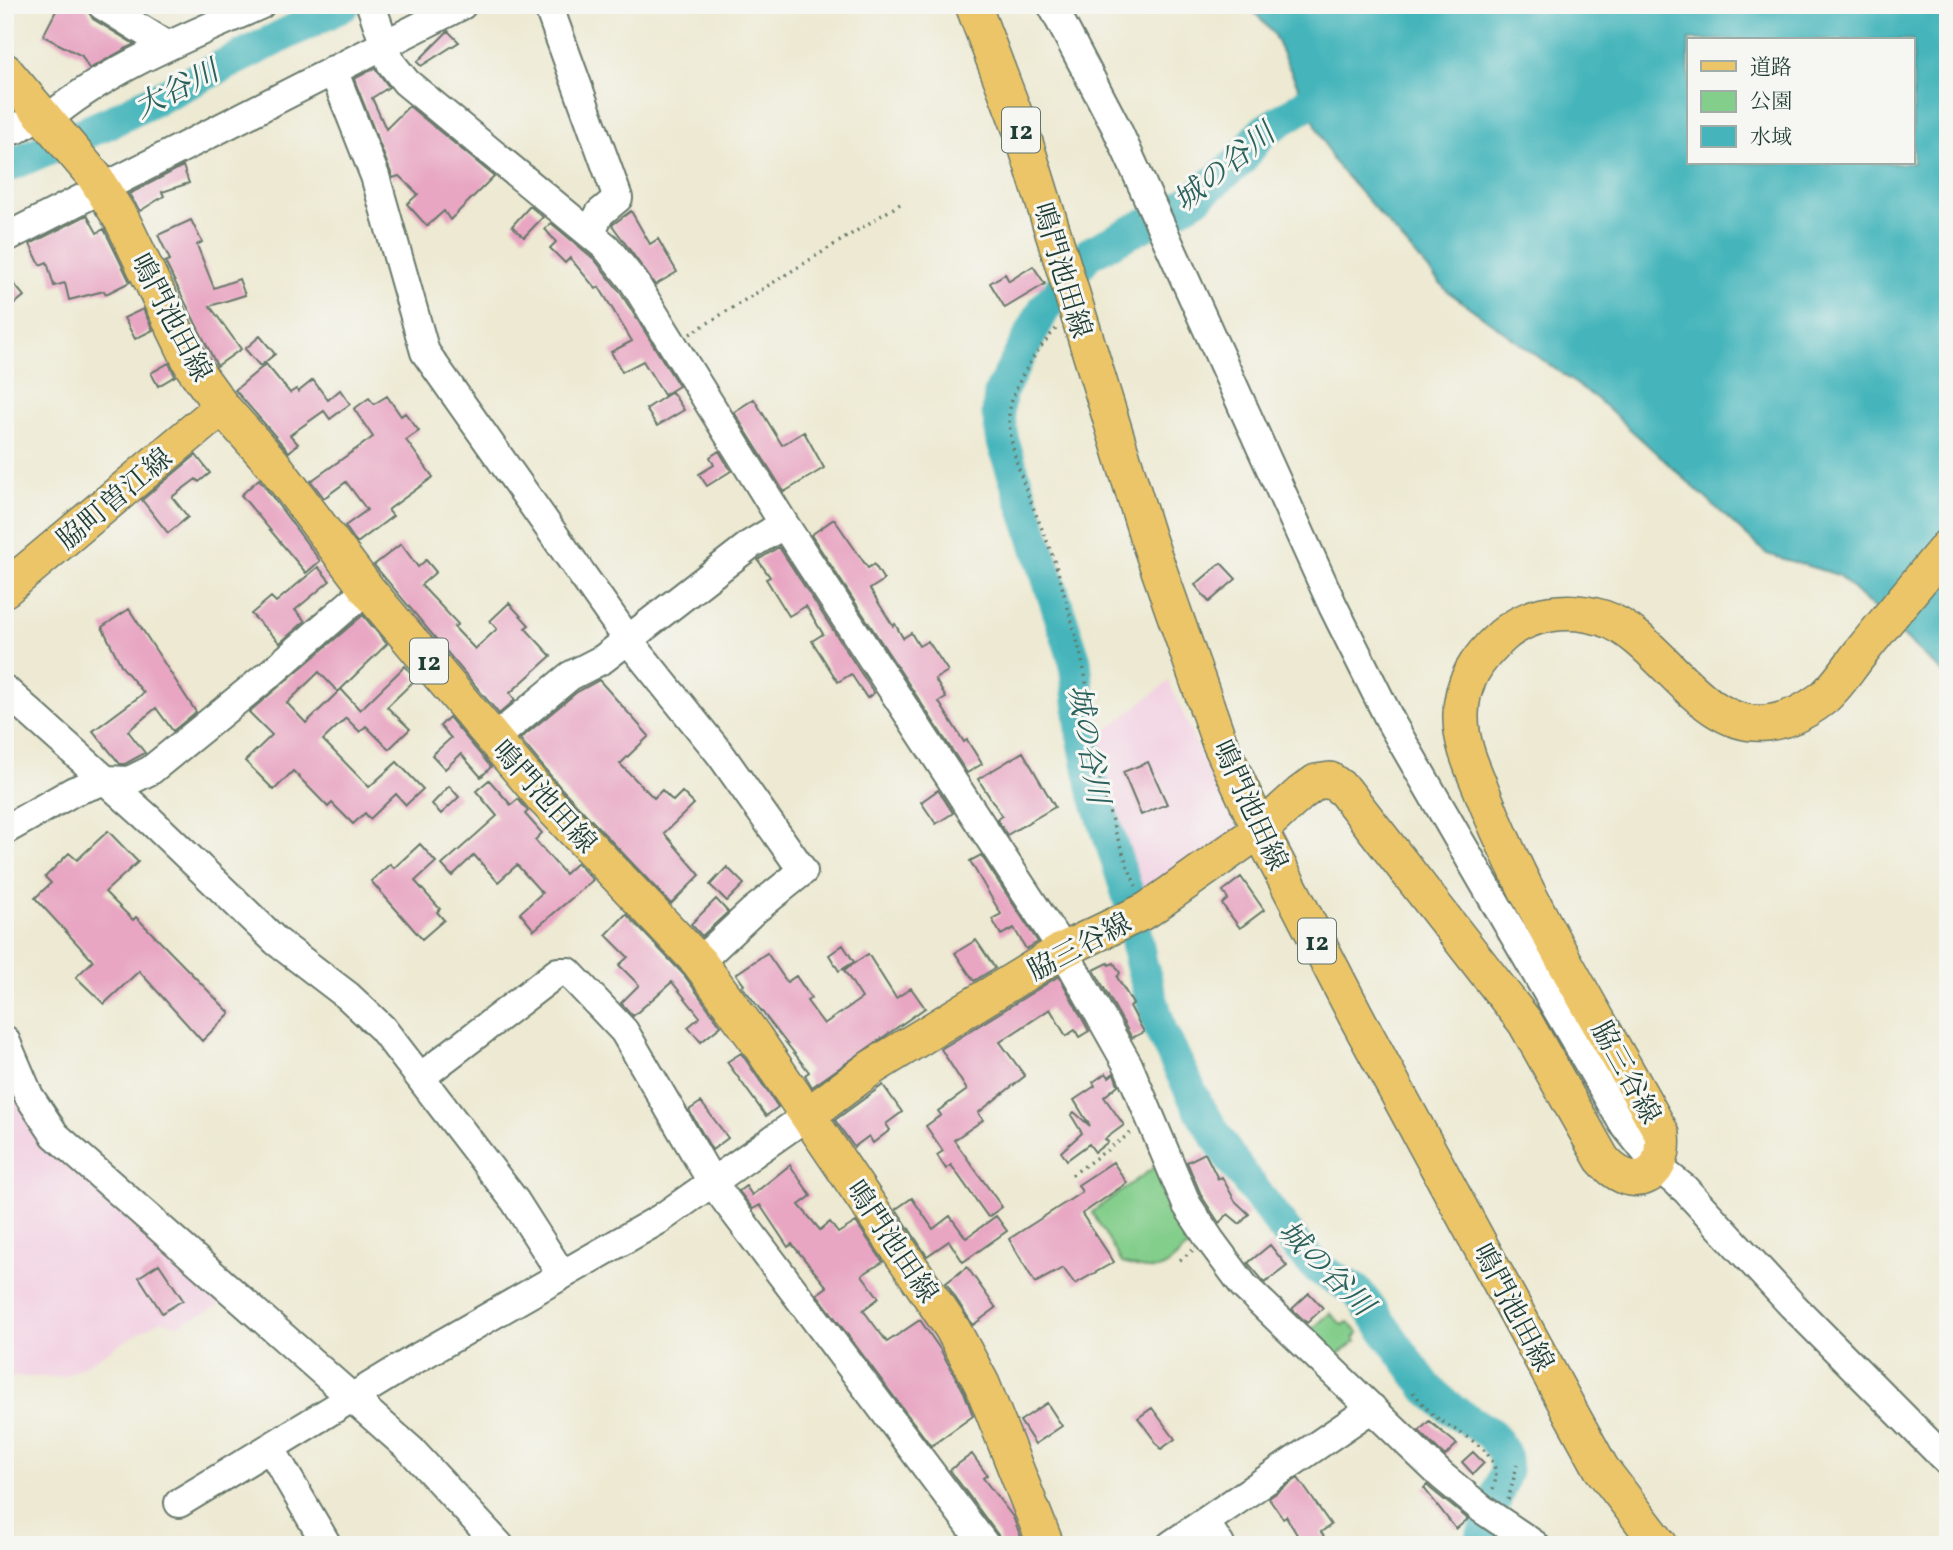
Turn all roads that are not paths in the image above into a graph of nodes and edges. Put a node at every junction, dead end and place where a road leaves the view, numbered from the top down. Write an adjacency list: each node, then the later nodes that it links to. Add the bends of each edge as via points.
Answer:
1 (103, 5): 9 (street)
2 (260, 5): 9 (street)
3 (371, 5): 8 (street)
4 (462, 5): 8 (street)
5 (548, 5): 15 (street, via 618,198 600,213)
6 (973, 5): 27 (main road, 鳴門池田線 / 12, via 1023,136 1183,645)
7 (1052, 5): 33 (street, via 1116,127 1333,606 1393,726 1623,1123)
8 (384, 40): 10 (street); 15 (street, via 391,62 406,82)
9 (168, 46): 12 (street, via 70,100)
10 (333, 70): 14 (street); 22 (street, via 375,176 425,352)
11 (5, 71): 12 (main road, 鳴門池田線 / 12)
12 (48, 119): 13 (street); 14 (main road, 鳴門池田線 / 12)
13 (5, 132)
14 (98, 182): 16 (street); 17 (main road, 鳴門池田線 / 12, via 123,222 193,367)
15 (590, 233): 18 (street, via 634,282)
16 (5, 238)
17 (222, 407): 20 (main road, 脇町曽江線); 21 (main road, 鳴門池田線 / 12)
18 (784, 524): 22 (street, via 751,544); 28 (street)
19 (1948, 546): 33 (main road, 脇三谷線, via 1825,697 1797,716 1764,724 1735,719 1705,702 1634,636 1604,618 1571,613 1541,615 1512,627 1483,652 1465,681 1461,718 1475,775 1541,920 1662,1134 1664,1152)
20 (5, 589)
21 (368, 589): 24 (main road, 鳴門池田線 / 12); 25 (street, via 151,769 129,781)
22 (629, 641): 24 (street, via 570,676); 29 (street, via 721,755 803,871)
23 (5, 690): 25 (street)
24 (494, 739): 29 (main road, 鳴門池田線 / 12, via 545,800)
25 (106, 780): 26 (street, via 74,791); 31 (street, via 276,942 348,996)
26 (5, 830)
27 (1260, 830): 28 (main road, 脇三谷線, via 1134,916); 33 (main road, 脇三谷線, via 1317,782 1330,780 1344,790 1525,1022 1601,1158 1614,1173 1632,1178); 48 (main road, 鳴門池田線 / 12, via 1596,1458)
28 (1063, 950): 32 (main road, 脇三谷線, via 871,1068); 37 (street, via 1128,1065 1187,1205 1210,1241 1244,1286)
29 (699, 962): 32 (main road, 鳴門池田線 / 12)
30 (5, 1040): 36 (street, via 29,1096 55,1135)
31 (422, 1076): 34 (street, via 558,972 568,972 624,1031); 35 (street, via 515,1201)
32 (808, 1115): 34 (street); 45 (main road, 鳴門池田線 / 12, via 952,1328 982,1384)
33 (1659, 1168): 39 (street, via 1685,1189)
34 (712, 1182): 35 (street, via 660,1219); 44 (street)
35 (562, 1275): 36 (street)
36 (354, 1398): 38 (street); 43 (street, via 411,1450)
37 (1372, 1408): 41 (street); 47 (street, via 1443,1476)
38 (271, 1449): 40 (street); 42 (street)
39 (1948, 1462)
40 (179, 1503)
41 (1212, 1533): 46 (street)
42 (327, 1545)
43 (499, 1545)
44 (985, 1545)
45 (1046, 1545)
46 (1171, 1545)
47 (1535, 1545)
48 (1660, 1545)

